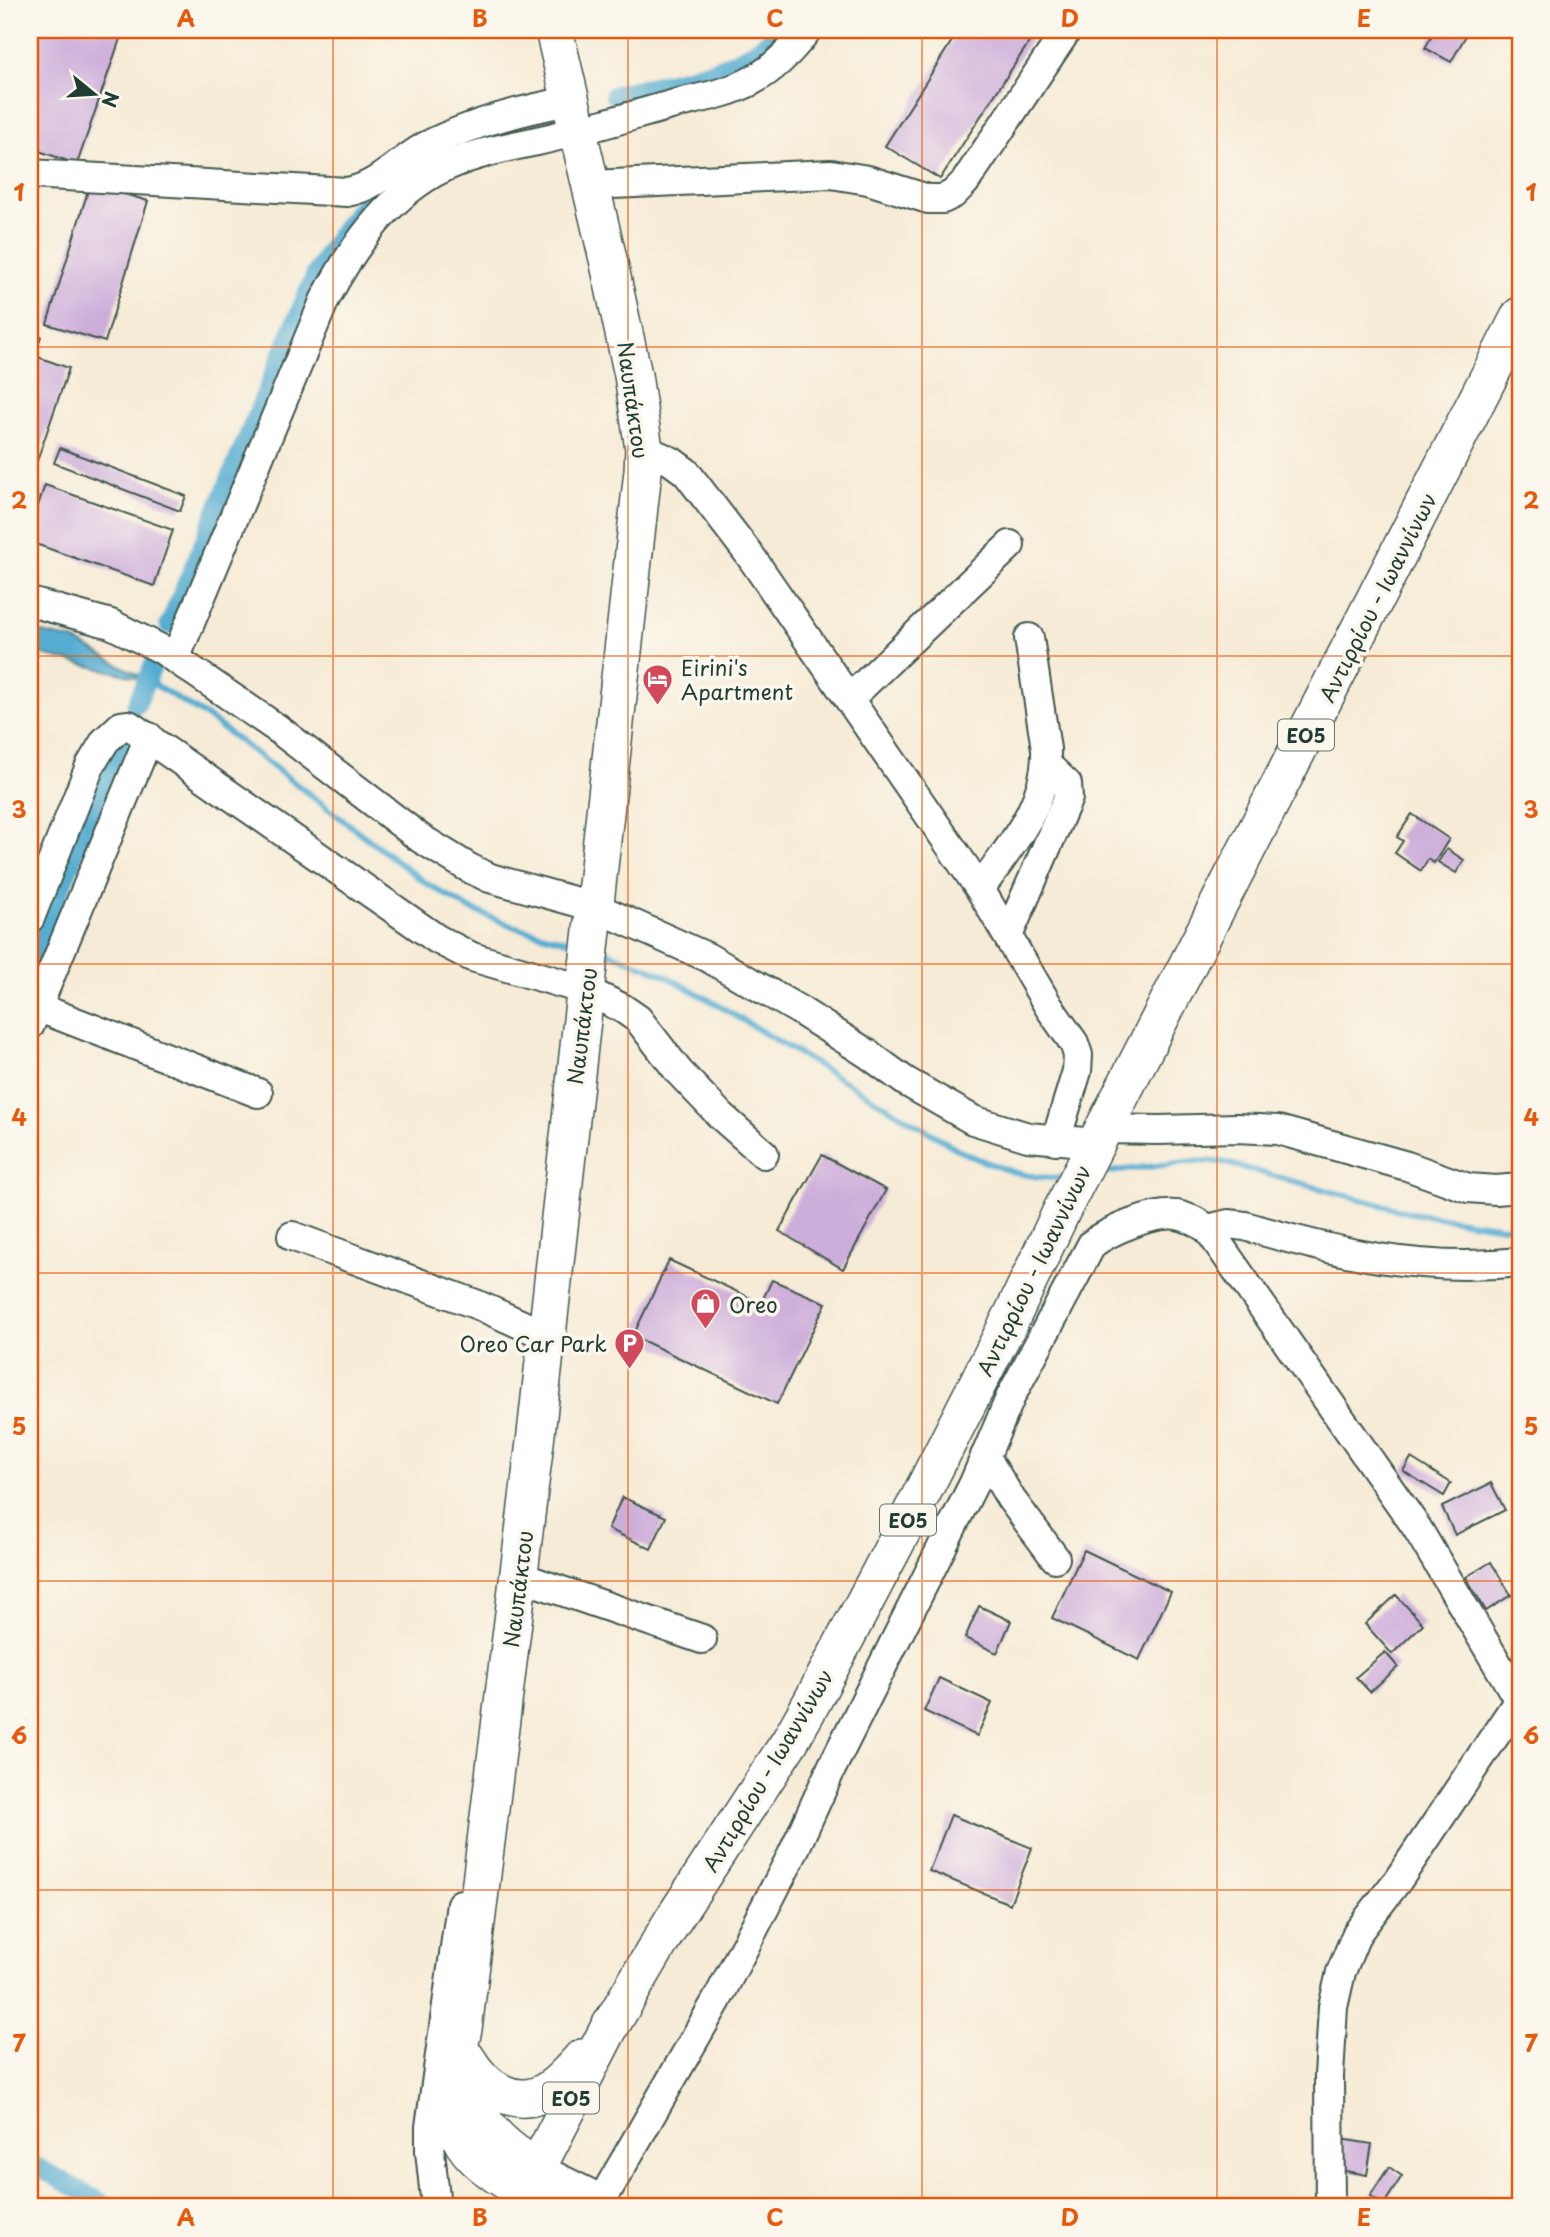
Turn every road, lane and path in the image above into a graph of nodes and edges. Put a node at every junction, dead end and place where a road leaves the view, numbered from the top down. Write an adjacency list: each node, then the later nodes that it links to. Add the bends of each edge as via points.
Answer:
1 (554, 30): 4 (main road, Ναυπάκτου)
2 (807, 30): 4 (street, via 770,69 735,88)
3 (1067, 30): 6 (street, via 965,182 943,199 831,174)
4 (575, 116): 5 (street, via 515,113 444,137 376,181 348,192); 6 (main road, Ναυπάκτου); 12 (street, via 435,172 383,214 344,263 306,341)
5 (30, 174)
6 (591, 185): 8 (main road, Ναυπάκτου, via 633,374)
7 (1520, 316): 24 (main road, Αντιρρίου - Ιωαννίνων / ΕΟ5)
8 (644, 449): 13 (street, via 686,472); 17 (main road, Ναυπάκτου)
9 (1010, 545): 13 (street)
10 (30, 602): 12 (street, via 110,624)
11 (1029, 638): 15 (street)
12 (175, 659): 17 (street, via 278,729 446,856 490,878)
13 (849, 699): 16 (street)
14 (149, 737): 18 (street, via 125,724 105,741 90,766); 20 (street, via 438,939 472,957); 21 (street)
15 (1047, 765): 16 (street, via 1030,816); 19 (street, via 1067,784 1068,798)
16 (980, 889): 19 (street)
17 (594, 914): 20 (main road, Ναυπάκτου); 23 (street, via 707,957 799,1010 958,1113 1028,1137)
18 (30, 918)
19 (1008, 936): 23 (street, via 1078,1052 1077,1071)
20 (587, 977): 25 (street, via 638,1019 688,1081); 32 (main road, Ναυπάκτου)
21 (33, 1016): 22 (street)
22 (258, 1093)
23 (1056, 1140): 24 (street)
24 (1097, 1142): 26 (street, via 1158,1130 1278,1130 1468,1188); 27 (main road, Αντιρρίου - Ιωαννίνων / ΕΟ5)
25 (764, 1154)
26 (1520, 1188)
27 (1058, 1218): 30 (street); 39 (main road, Αντιρρίου - Ιωαννίνων / ΕΟ5, via 1013,1314 807,1710)
28 (1208, 1229): 30 (street, via 1185,1217 1167,1215 1114,1230); 31 (street, via 1245,1226 1357,1256 1413,1263); 37 (street, via 1417,1528)
29 (292, 1236): 32 (street, via 478,1305)
30 (1093, 1244): 33 (street, via 1011,1396)
31 (1520, 1262)
32 (545, 1335): 35 (main road, Ναυπάκτου)
33 (985, 1456): 34 (street); 42 (street, via 717,2000)
34 (1055, 1558)
35 (518, 1576): 36 (street); 38 (main road, Ναυπάκτου)
36 (702, 1639)
37 (1520, 1701): 45 (street, via 1357,1933 1341,1972 1333,2007 1329,2076)
38 (480, 1885): 40 (main road, Ναυπάκτου); 43 (street, via 465,1896 459,1912 433,2099 430,2151)
39 (608, 2029): 40 (main road, via 550,2090 522,2098 496,2092 476,2074); 41 (main road, Αντιρρίου - Ιωαννίνων / ΕΟ5)
40 (465, 2044): 41 (main road, Ναυπάκτου, via 471,2093 484,2124 508,2148); 41 (main road, Ναυπάκτου, via 454,2070 451,2105 458,2134 473,2158)
41 (518, 2193): 42 (street); 44 (street)
42 (601, 2204)
43 (436, 2207)
44 (556, 2207)
45 (1330, 2207)

